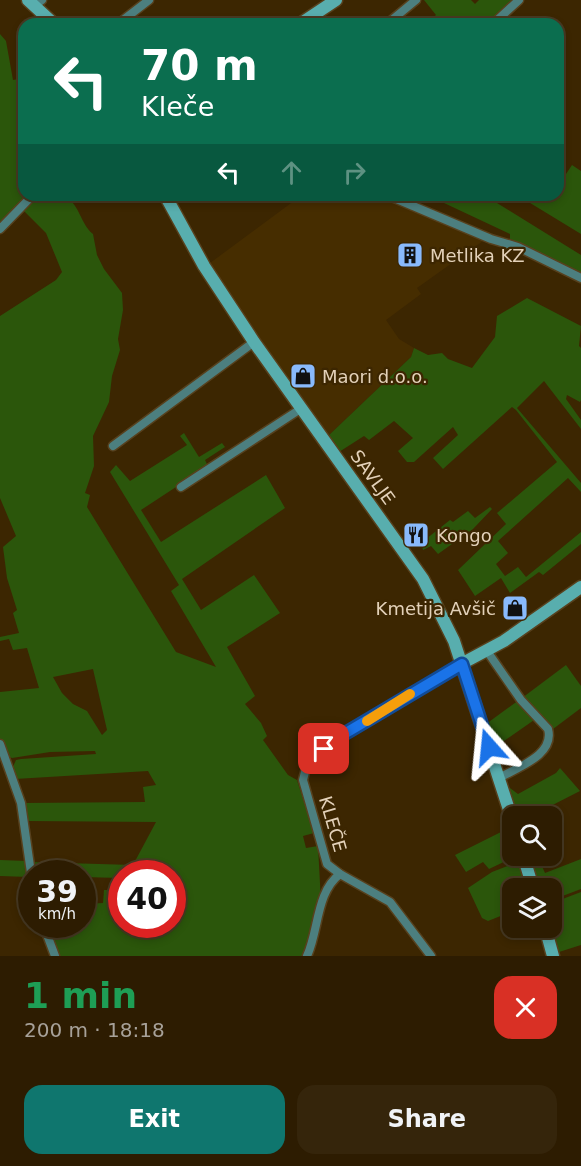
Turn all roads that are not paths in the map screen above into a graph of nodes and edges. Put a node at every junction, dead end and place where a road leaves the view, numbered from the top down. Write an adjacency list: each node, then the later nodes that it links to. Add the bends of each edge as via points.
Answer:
1 (149, 0): 7 (street)
2 (336, 0): 8 (street)
3 (416, 0): 9 (street)
4 (519, 0): 10 (street)
5 (35, 2): 6 (street)
6 (49, 18)
7 (126, 18)
8 (309, 18)
9 (394, 18)
10 (500, 18)
11 (27, 201): 14 (street)
12 (168, 201): 16 (street, SAVLJE, via 204,266)
13 (401, 201): 15 (street, via 539,256)
14 (0, 229)
15 (581, 278)
16 (254, 342): 17 (street, SAVLJE); 18 (street)
17 (302, 408): 19 (street); 22 (street, SAVLJE, via 423,579 448,625)
18 (112, 446)
19 (181, 487)
20 (581, 587): 21 (street)
21 (487, 651): 22 (street); 24 (street, via 549,734 549,744 542,752)
22 (462, 664): 24 (street, SAVLJE); 27 (street, KLEČE, via 334,740 306,768 303,780 324,859)
23 (0, 744): 26 (street, via 25,820)
24 (499, 778): 25 (street, SAVLJE)
25 (508, 806)
26 (30, 860)
27 (340, 874): 31 (street, via 325,891); 32 (street, KLEČE, via 390,902)
28 (48, 938): 30 (street)
29 (548, 938): 33 (street)
30 (55, 956)
31 (307, 956)
32 (430, 956)
33 (553, 956)

